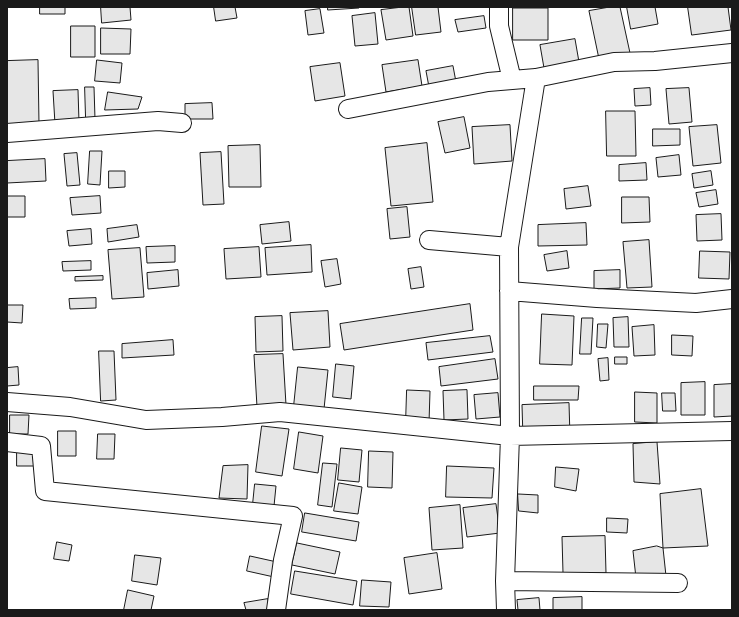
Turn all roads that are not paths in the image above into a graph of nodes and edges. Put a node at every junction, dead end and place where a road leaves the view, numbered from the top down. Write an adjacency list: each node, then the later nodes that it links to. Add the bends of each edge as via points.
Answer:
1 (499, 7): 4 (street, via 500,26)
2 (732, 53): 3 (street, via 655,61 614,62)
3 (536, 78): 4 (street); 9 (street)
4 (512, 80): 5 (street, via 488,82)
5 (348, 109)
6 (182, 123): 7 (street, via 158,121)
7 (7, 133)
8 (429, 240): 9 (street)
9 (509, 247): 10 (street)
10 (509, 291): 11 (street, via 696,303); 14 (street)
11 (732, 299)
12 (7, 402): 14 (street, via 70,407 146,420 222,418 280,412)
13 (732, 431): 14 (street)
14 (510, 436): 16 (street)
15 (7, 442): 18 (street, via 41,446 45,491 293,516 283,560)
16 (505, 581): 17 (street); 19 (street)
17 (678, 583)
18 (276, 610)
19 (506, 610)

